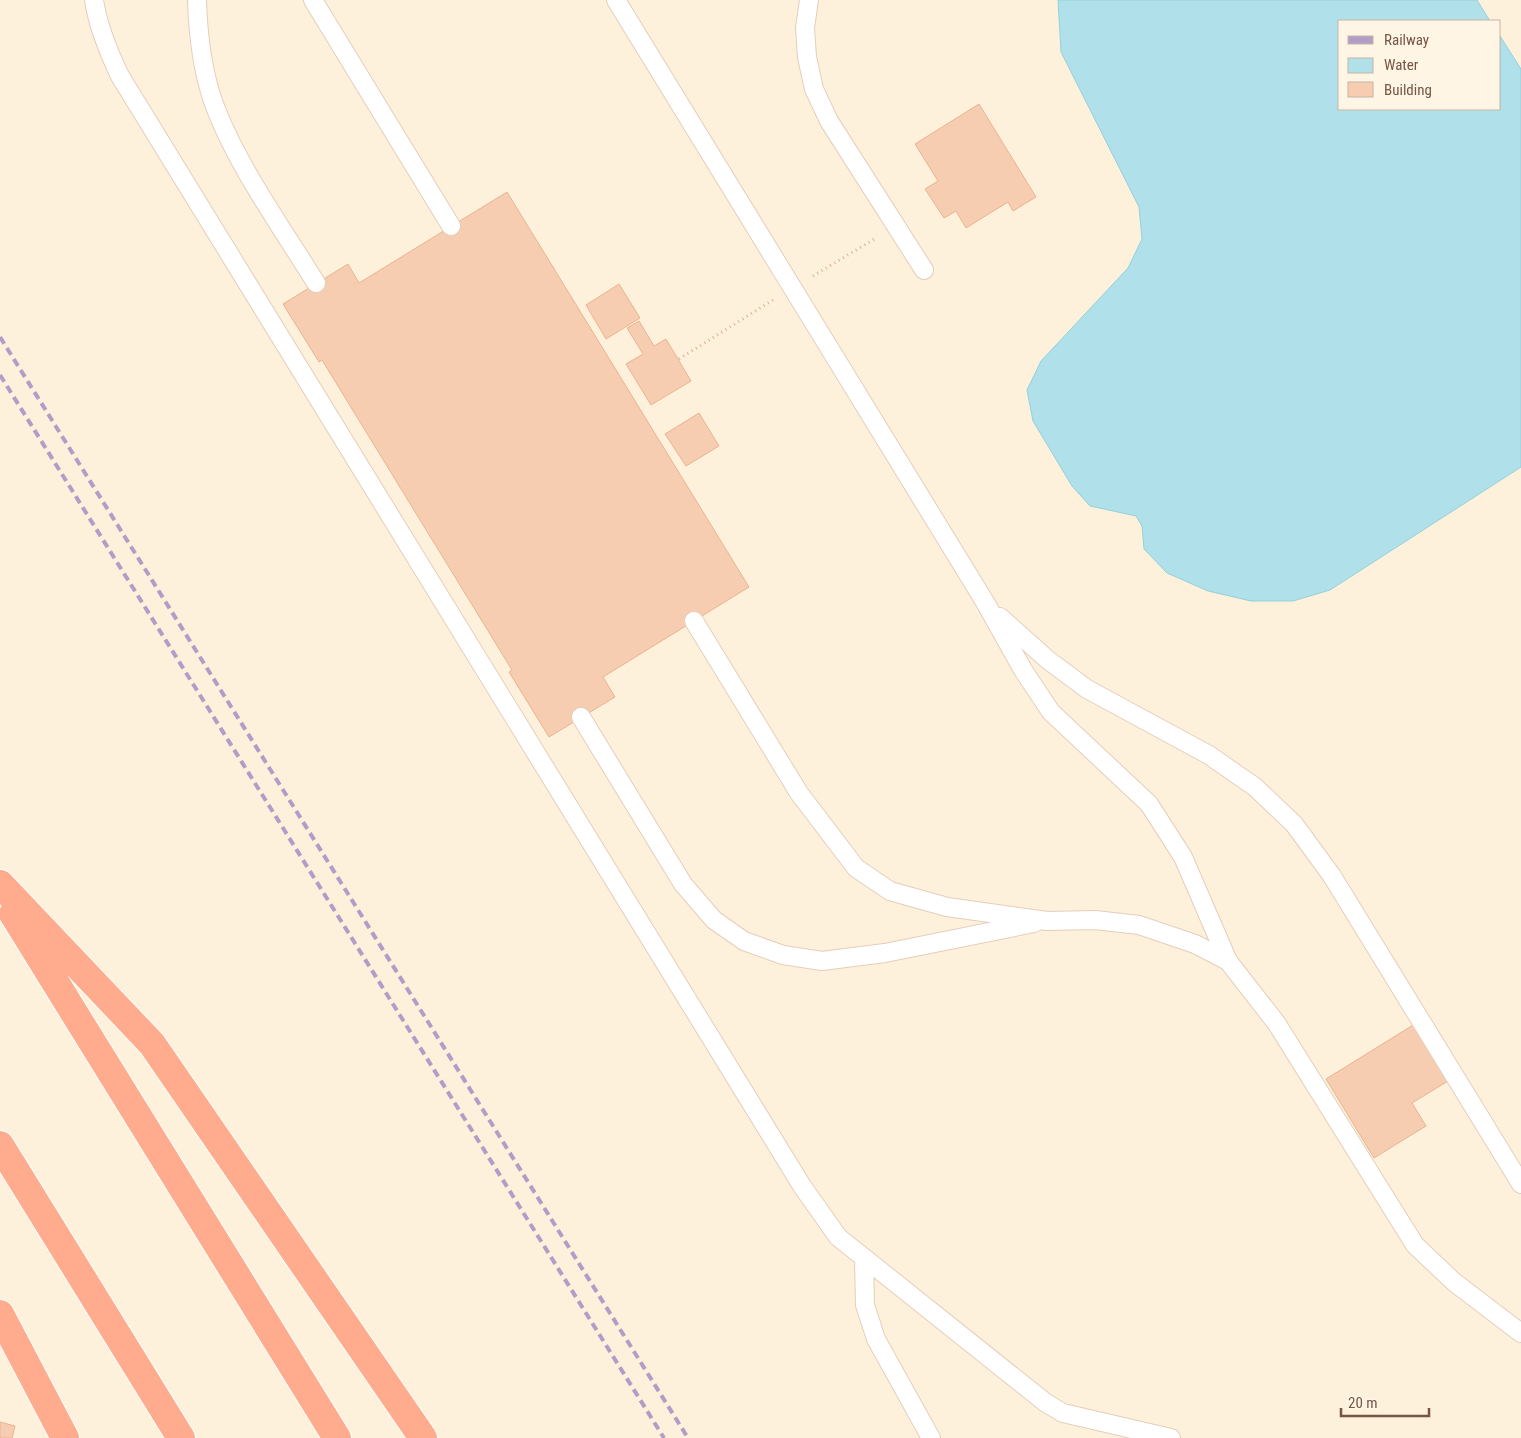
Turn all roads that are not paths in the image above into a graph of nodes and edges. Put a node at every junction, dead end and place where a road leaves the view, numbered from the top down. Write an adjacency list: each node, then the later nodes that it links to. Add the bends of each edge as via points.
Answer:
1 (94, 0): 18 (lane, via 97,19 120,76 159,140 802,1186 838,1237)
2 (197, 0): 8 (lane, via 202,63 213,102 258,190)
3 (313, 0): 6 (lane)
4 (616, 0): 9 (lane)
5 (809, 0): 7 (lane, via 805,28 814,89 829,121)
6 (451, 226)
7 (924, 270)
8 (316, 283)
9 (985, 602): 15 (lane, via 1051,712 1148,804 1183,857); 17 (lane, via 1040,654 1079,683 1210,755 1255,787 1294,824 1332,876)
10 (694, 621): 14 (lane, via 799,793 856,868 890,891 947,907)
11 (581, 717): 14 (lane, via 683,884 714,920 744,941 783,955 822,961 885,953)
12 (0, 884): 24 (highway, via 152,1044)
13 (0, 893): 23 (highway)
14 (1047, 921): 15 (lane, via 1094,920 1139,925 1195,944)
15 (1228, 962): 20 (lane, via 1277,1024 1415,1245 1454,1282)
16 (0, 1145): 22 (highway)
17 (1521, 1184)
18 (864, 1259): 25 (lane, via 865,1305 876,1339); 26 (lane, via 1063,1413)
19 (0, 1314): 21 (highway)
20 (1521, 1333)
21 (65, 1438)
22 (181, 1438)
23 (338, 1438)
24 (422, 1438)
25 (931, 1438)
26 (1171, 1438)

